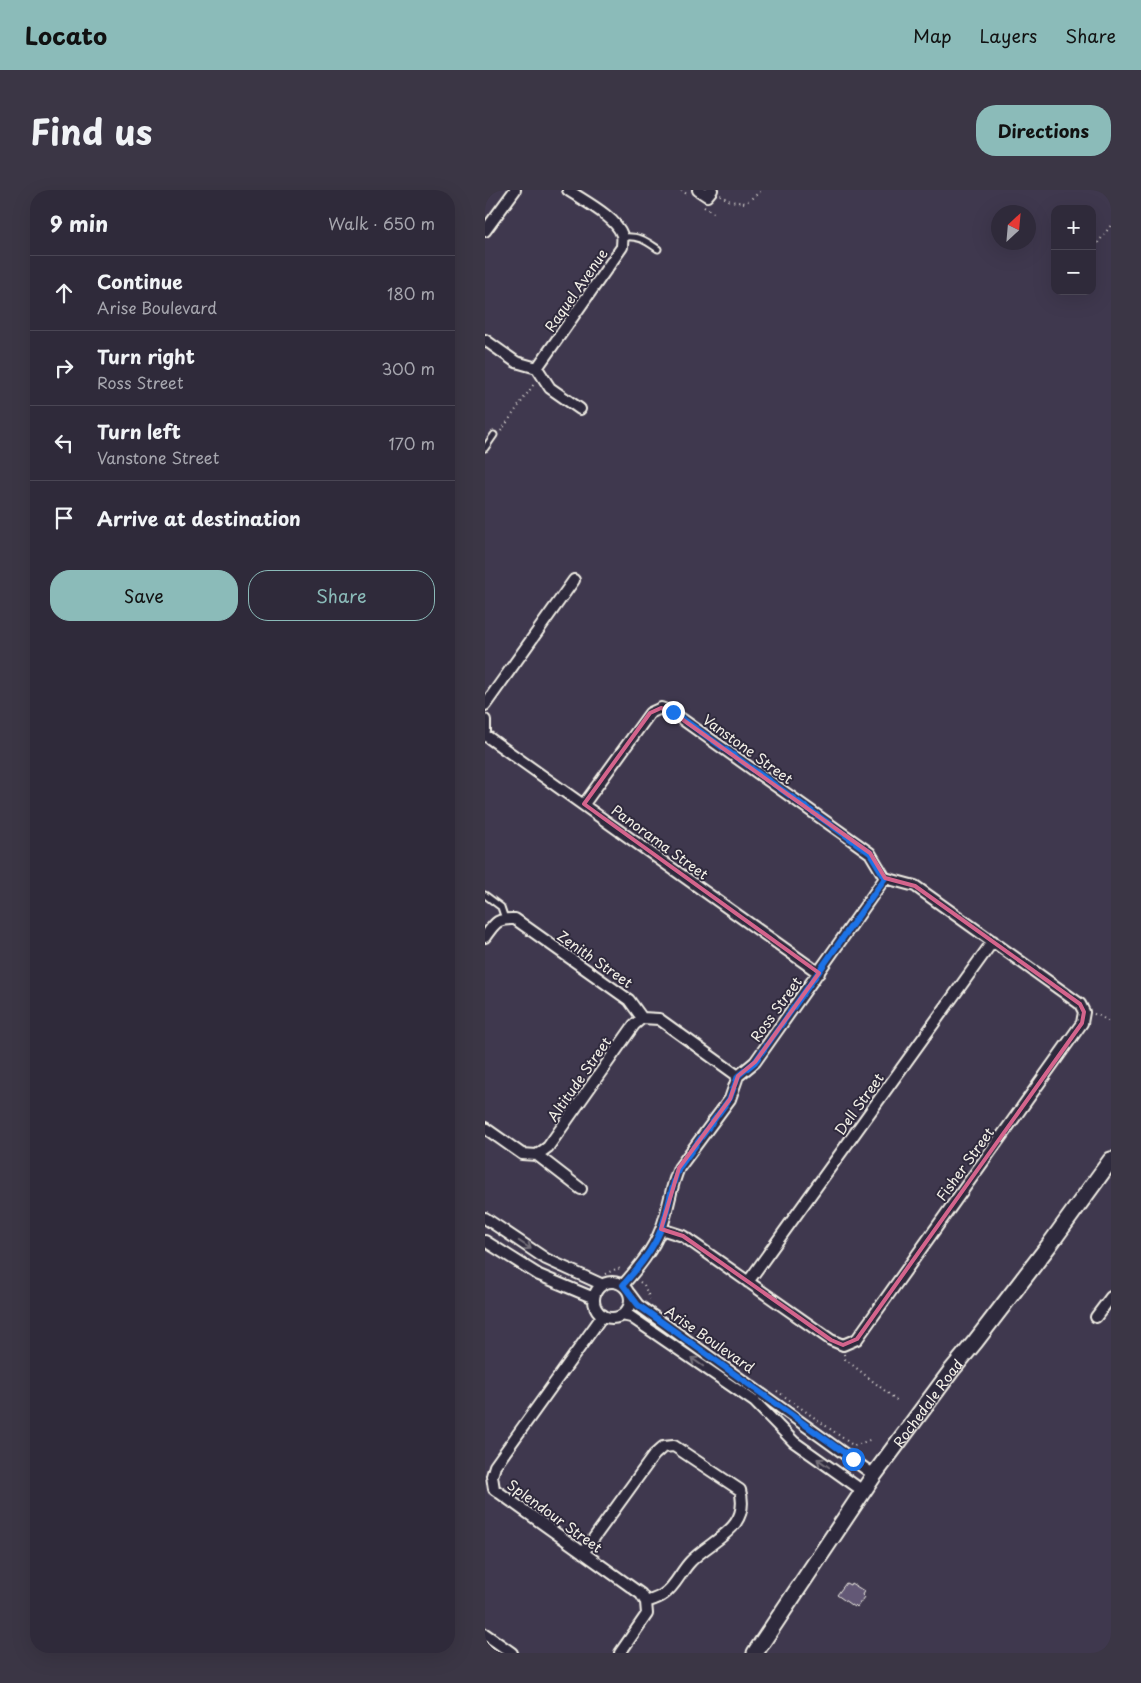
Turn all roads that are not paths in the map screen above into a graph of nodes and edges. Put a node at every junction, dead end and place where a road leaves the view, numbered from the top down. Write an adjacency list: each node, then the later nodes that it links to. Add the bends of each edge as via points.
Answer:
1 (515, 190): 5 (street)
2 (568, 190): 6 (street, via 610,219)
3 (698, 190): 4 (street, via 707,196)
4 (712, 190)
5 (485, 231)
6 (623, 237): 7 (lane, via 643,238); 9 (street, Raquel Avenue, via 617,257)
7 (658, 249)
8 (485, 340): 9 (street, via 516,362)
9 (539, 371): 10 (street, via 550,388)
10 (580, 410)
11 (495, 435): 12 (lane)
12 (485, 448)
13 (574, 580): 14 (street)
14 (485, 705)
15 (485, 720): 16 (street)
16 (485, 730)
17 (485, 735): 18 (street, Panorama Street)
18 (583, 804): 19 (street, Vanstone Street, via 650,713 661,708 673,712 870,853); 24 (street, Panorama Street)
19 (885, 878): 23 (street, via 915,886); 24 (street, Ross Street)
20 (485, 895): 21 (lane, Zenith Street, via 501,907)
21 (505, 918): 22 (street, via 496,921); 25 (street, Zenith Street, via 515,919 629,1000)
22 (485, 937)
23 (993, 941): 34 (street, Dell Street); 34 (street, Fisher Street, via 1080,1004 1084,1012 1083,1023 857,1339 843,1345 831,1340)
24 (819, 973): 26 (street, Ross Street, via 755,1062)
25 (642, 1018): 26 (street, via 659,1019); 28 (street, Altitude Street, via 548,1147)
26 (738, 1076): 32 (street, Ross Street, via 730,1098 679,1168)
27 (485, 1128): 28 (street, via 522,1154)
28 (537, 1155): 30 (street)
29 (1111, 1160): 42 (main road, Rochedale Road)
30 (581, 1189)
31 (485, 1218): 35 (street, one-way to 35, via 546,1259)
32 (661, 1229): 34 (street, via 683,1236); 36 (street, Ross Street)
33 (485, 1241): 38 (street, via 539,1275)
34 (748, 1282)
35 (601, 1284): 36 (street, via 613,1281); 38 (street)
36 (626, 1289): 40 (street, via 629,1306); 42 (street, Arise Boulevard, via 638,1305)
37 (1111, 1297): 41 (street)
38 (594, 1298): 39 (street, via 596,1308)
39 (603, 1315): 40 (street, via 612,1318); 43 (street, Splendour Street)
40 (622, 1315): 44 (street, Arise Boulevard, one-way to 40, via 794,1442 755,1402 631,1317)
41 (1097, 1317)
42 (874, 1475): 44 (main road, Rochedale Road)
43 (489, 1476): 45 (street, Splendour Street, via 495,1489)
44 (863, 1491): 50 (main road, Rochedale Road)
45 (583, 1553): 46 (street, Splendour Street, via 641,1594); 46 (street, via 663,1447 674,1446 740,1490 742,1512 732,1527 691,1560 665,1594)
46 (646, 1602): 49 (street, via 647,1614)
47 (485, 1634): 48 (street)
48 (511, 1653)
49 (620, 1653)
50 (755, 1653)

